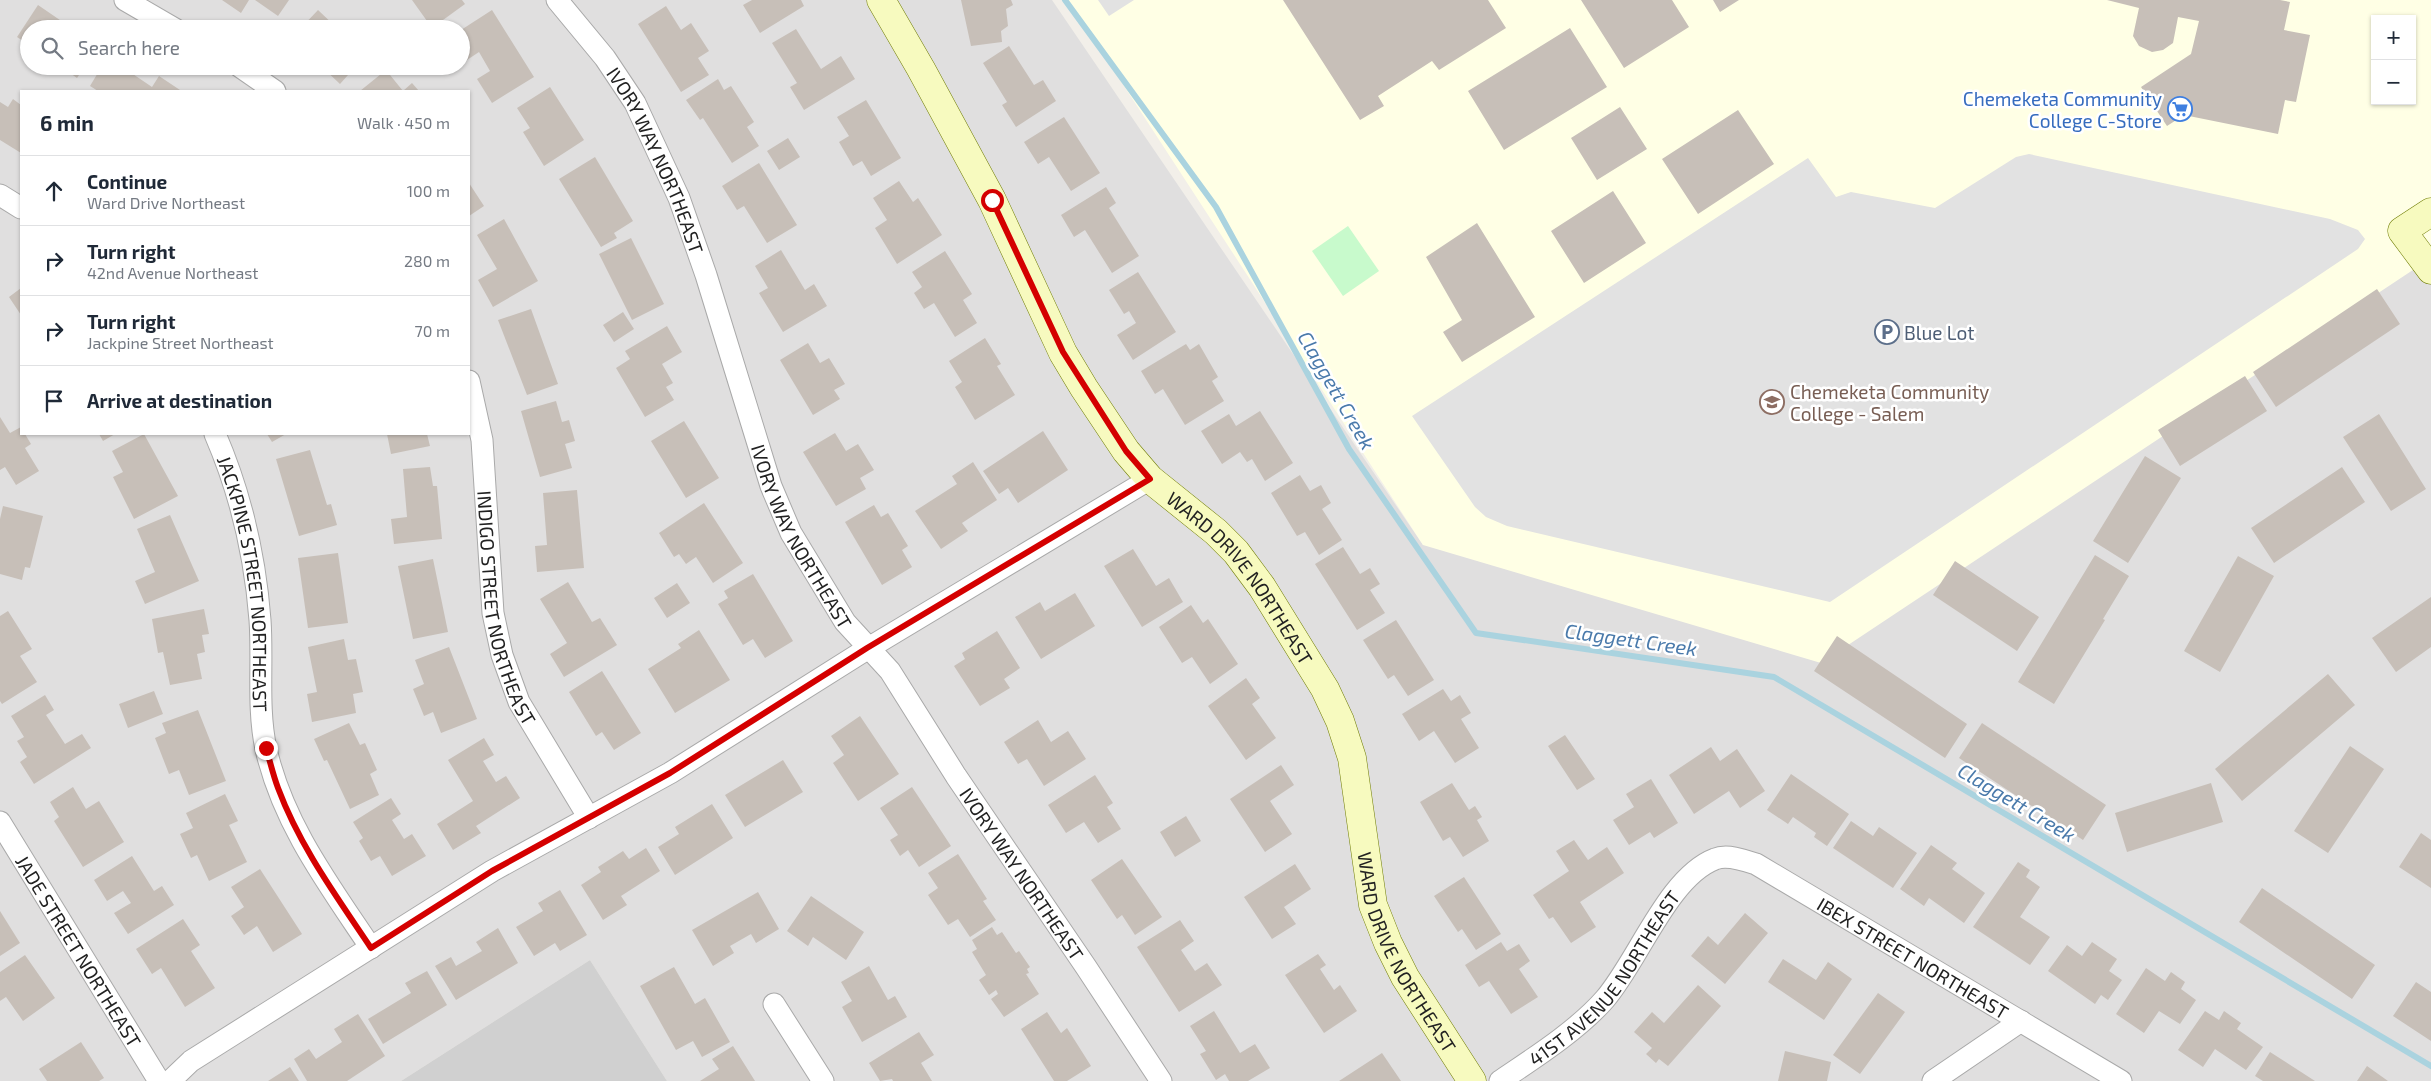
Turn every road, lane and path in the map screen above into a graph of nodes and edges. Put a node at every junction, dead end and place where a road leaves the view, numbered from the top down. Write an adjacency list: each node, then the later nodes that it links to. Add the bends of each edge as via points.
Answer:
1 (125, 0): 4 (street)
2 (557, 0): 14 (street, IVORY WAY NORTHEAST, via 605,58 635,103 679,198 771,486 792,533 845,622)
3 (881, 0): 13 (street, WARD DRIVE NORTHEAST, via 992,200 1063,352 1126,451)
4 (159, 20)
5 (252, 75): 6 (street)
6 (274, 90)
7 (0, 195): 8 (street)
8 (20, 207)
9 (2431, 212): 10 (street, via 2402,231)
10 (2431, 270)
11 (470, 386): 15 (street, INDIGO STREET NORTHEAST, via 482,440 493,613 502,654 519,702)
12 (215, 435): 18 (street, JACKPINE STREET NORTHEAST, via 237,491 254,566 266,748 277,788 312,859)
13 (1150, 479): 14 (street); 25 (street, WARD DRIVE NORTHEAST, via 1236,552 1326,688 1352,758 1374,904 1388,943)
14 (867, 648): 15 (street, via 670,773); 24 (street, IVORY WAY NORTHEAST, via 890,671 956,776)
15 (589, 818): 18 (street, via 492,871)
16 (0, 822): 21 (street, JADE STREET NORTHEAST)
17 (1700, 868): 20 (street, IBEX STREET NORTHEAST, via 1716,858 1738,858 1756,864); 26 (street, 41ST AVENUE NORTHEAST, via 1671,897 1622,978 1604,1000 1572,1029)
18 (371, 948): 22 (street, via 191,1061)
19 (774, 1004): 23 (street)
20 (2021, 1021): 27 (street); 28 (street, IBEX STREET NORTHEAST)
21 (159, 1081)
22 (170, 1081)
23 (824, 1081)
24 (1161, 1081)
25 (1472, 1081)
26 (1500, 1081)
27 (1933, 1081)
28 (2122, 1081)

